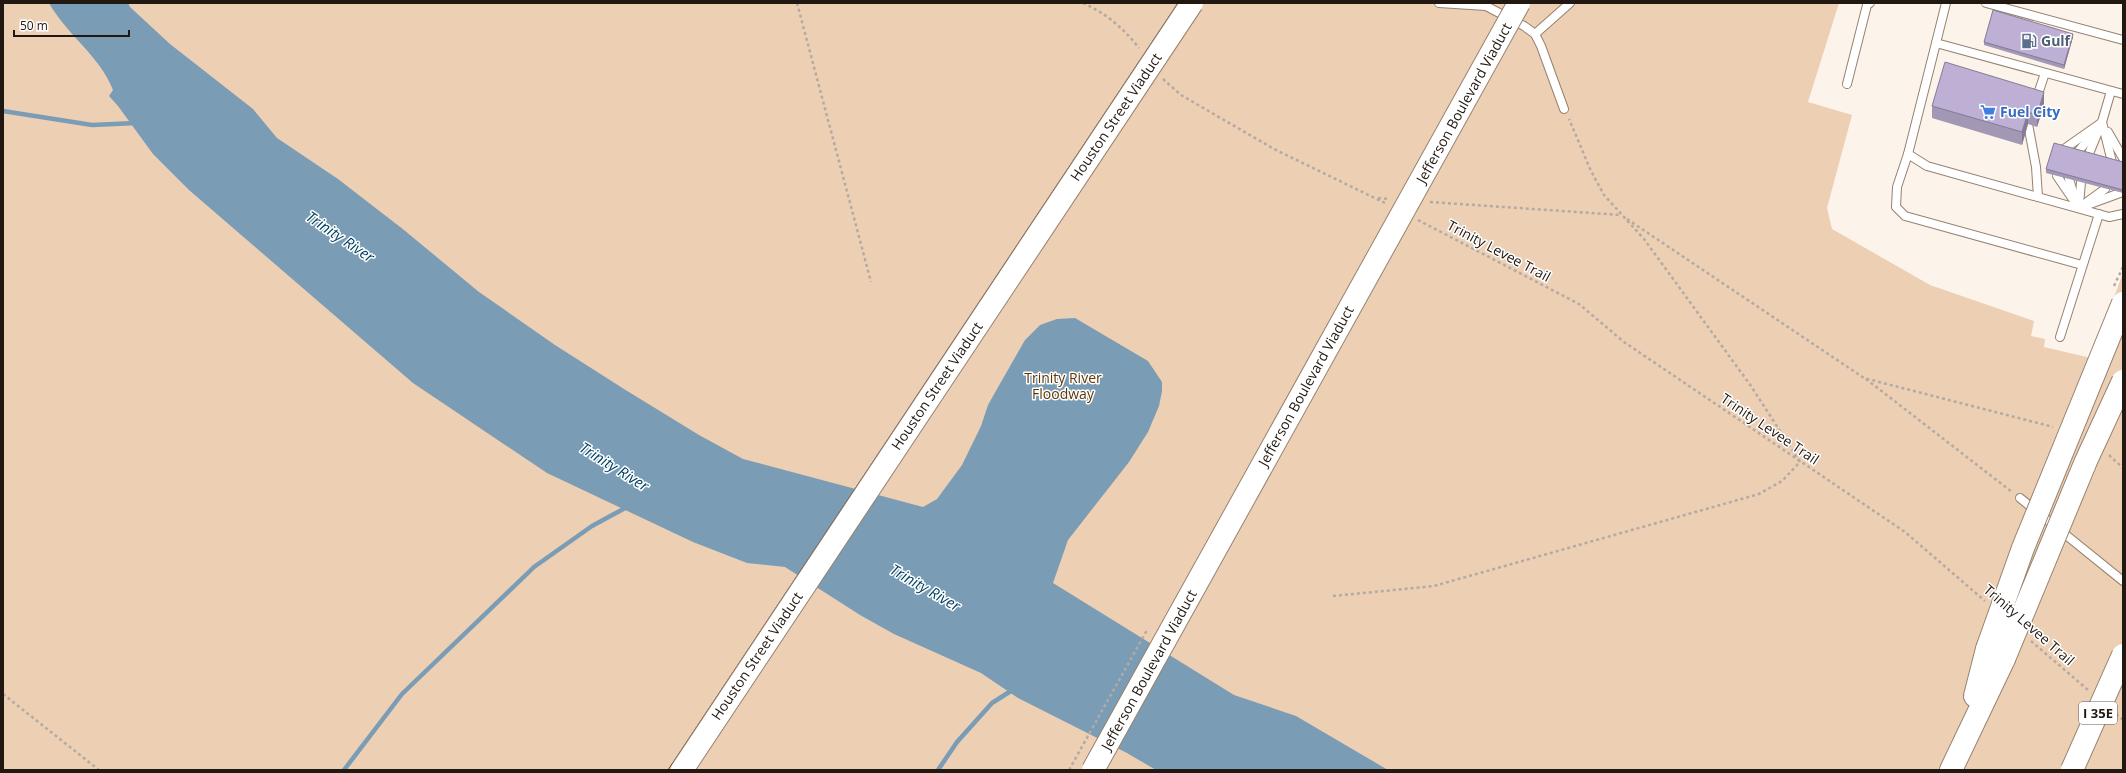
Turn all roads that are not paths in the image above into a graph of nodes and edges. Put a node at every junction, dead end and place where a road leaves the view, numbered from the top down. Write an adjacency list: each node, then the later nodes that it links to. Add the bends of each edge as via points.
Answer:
1 (1192, 3): 42 (main road, Houston Street Viaduct, bridge)
2 (1439, 3): 8 (lane, via 1486,6)
3 (1519, 3): 43 (main road, Jefferson Boulevard Viaduct, bridge)
4 (1570, 3): 8 (lane)
5 (1870, 3): 12 (lane, via 1867,5)
6 (1946, 3): 10 (lane)
7 (1986, 3): 9 (lane)
8 (1534, 34): 16 (lane, via 1541,46)
9 (2123, 40)
10 (1936, 43): 11 (lane); 21 (lane)
11 (2045, 73): 13 (lane); 15 (lane)
12 (1847, 84)
13 (2110, 91): 14 (lane); 17 (lane)
14 (2123, 95)
15 (2035, 102)
16 (1564, 109)
17 (2102, 122): 19 (lane); 20 (lane); 22 (lane); 23 (lane); 24 (lane)
18 (2028, 124): 30 (lane, via 2036,167)
19 (2064, 149)
20 (2077, 153)
21 (1908, 154): 30 (lane, via 1927,166); 34 (lane, via 1897,187 1896,207 1905,216)
22 (2088, 156)
23 (2123, 158)
24 (2112, 162)
25 (2057, 176): 31 (lane)
26 (2068, 179): 31 (lane)
27 (2081, 182): 31 (lane)
28 (2105, 189): 31 (lane)
29 (2120, 193): 31 (lane)
30 (2038, 197): 31 (lane)
31 (2079, 208): 32 (lane)
32 (2099, 214): 33 (lane); 34 (lane)
33 (2123, 214)
34 (2082, 265): 36 (lane)
35 (2123, 304): 41 (main road, bridge, via 2023,548 1987,649)
36 (2060, 337)
37 (2123, 381): 41 (main road, bridge, via 2086,460 2004,659)
38 (2020, 498): 39 (lane)
39 (2123, 581)
40 (2123, 655): 45 (main road, I 35E, bridge)
41 (1960, 749): 44 (main road)
42 (682, 770)
43 (1093, 770)
44 (1951, 770)
45 (2072, 770)

